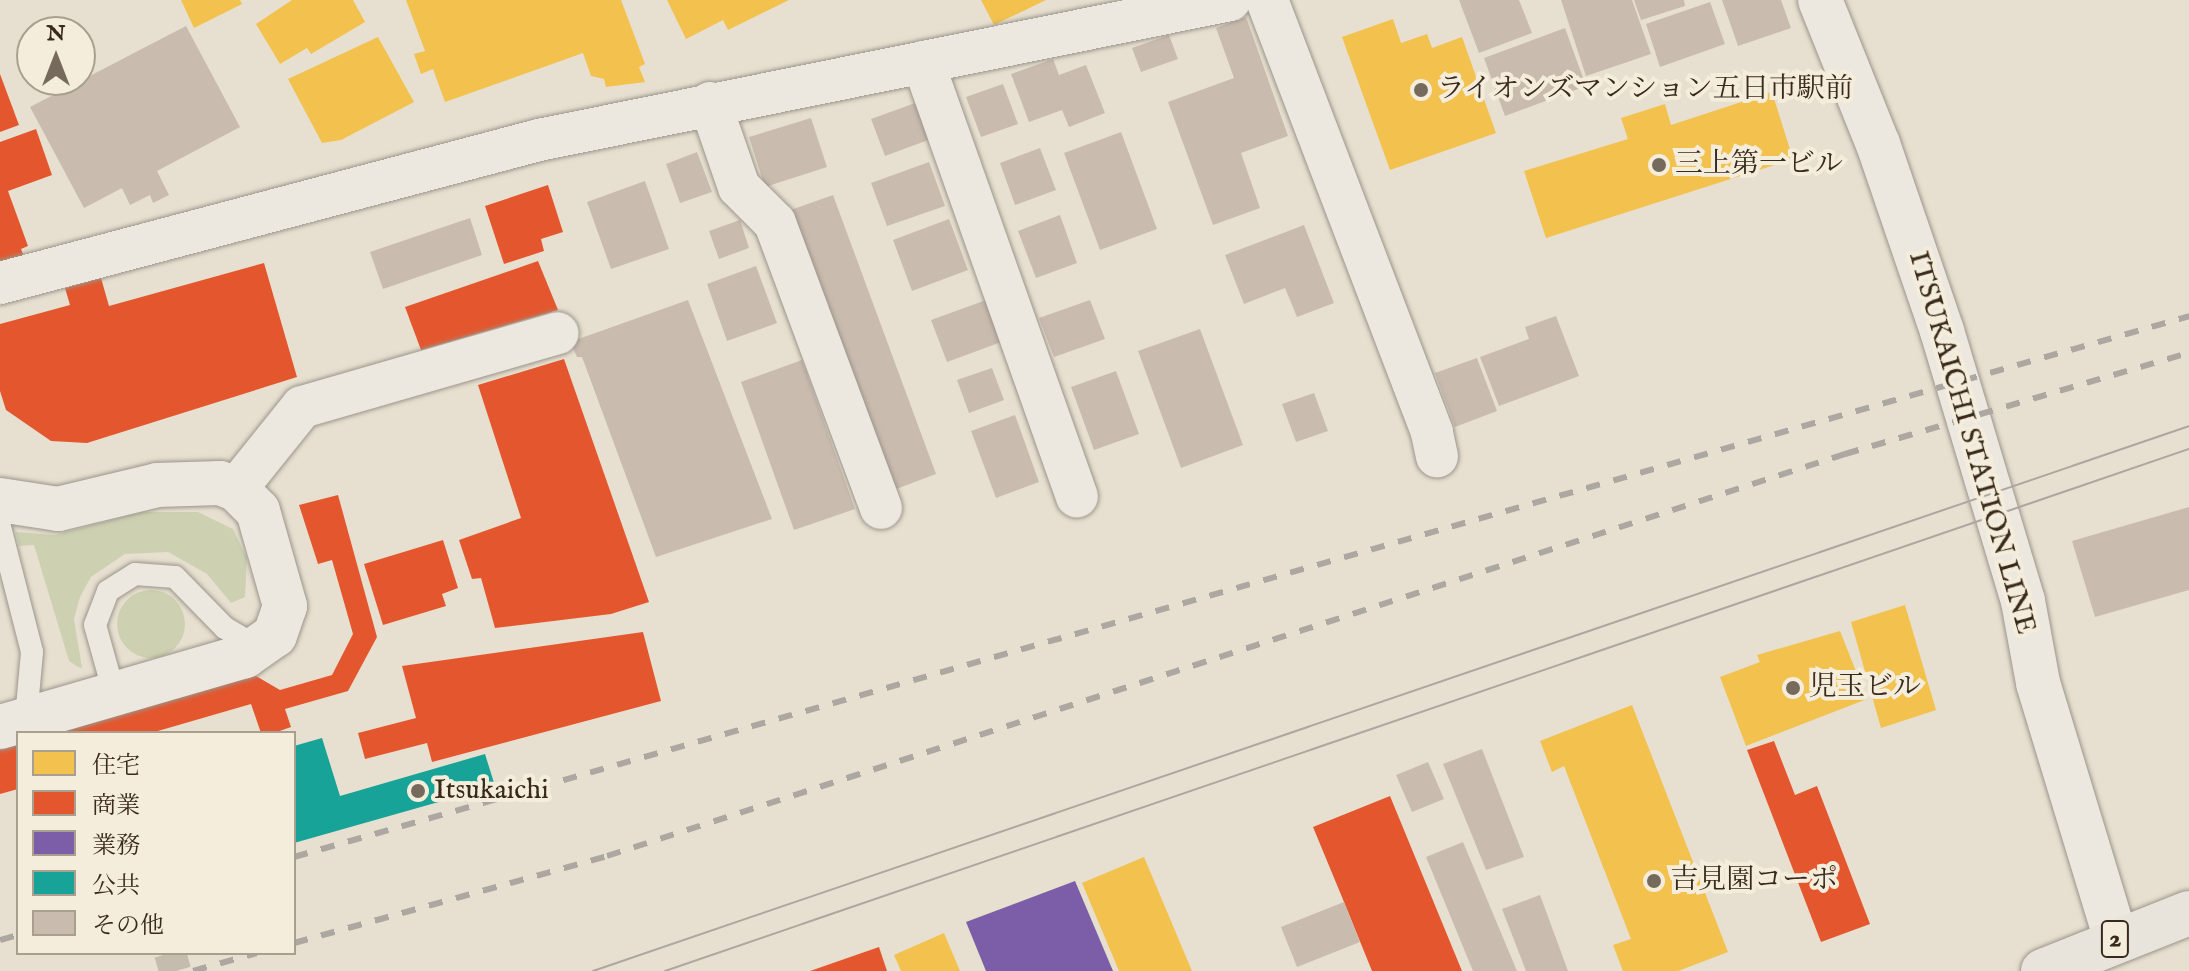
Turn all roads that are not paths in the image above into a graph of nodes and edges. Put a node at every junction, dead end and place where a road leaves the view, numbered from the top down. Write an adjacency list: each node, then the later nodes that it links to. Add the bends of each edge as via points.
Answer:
1 (1230, 0): 4 (street)
2 (1267, 0): 8 (street)
3 (1820, 0): 18 (main road, ITSUKAICHI STATION LINE, via 1878,144 1942,331 2023,601 2038,683)
4 (923, 62): 5 (street); 10 (street)
5 (710, 103): 6 (street, via 539,140); 12 (street, via 739,187 775,223)
6 (0, 283)
7 (558, 333): 9 (street, via 302,407)
8 (1437, 456)
9 (236, 489): 11 (main road, via 208,481 176,482 46,510); 14 (main road, via 258,511 283,591 280,626)
10 (1077, 497)
11 (0, 500)
12 (881, 508)
13 (0, 527): 16 (lane, via 32,652)
14 (259, 648): 15 (main road); 15 (lane, via 225,628 175,577 135,574 108,591 97,612 95,636)
15 (114, 693): 16 (main road)
16 (13, 723)
17 (2189, 913): 18 (highway, 2)
18 (2116, 939): 19 (highway, 2)
19 (2043, 971)

